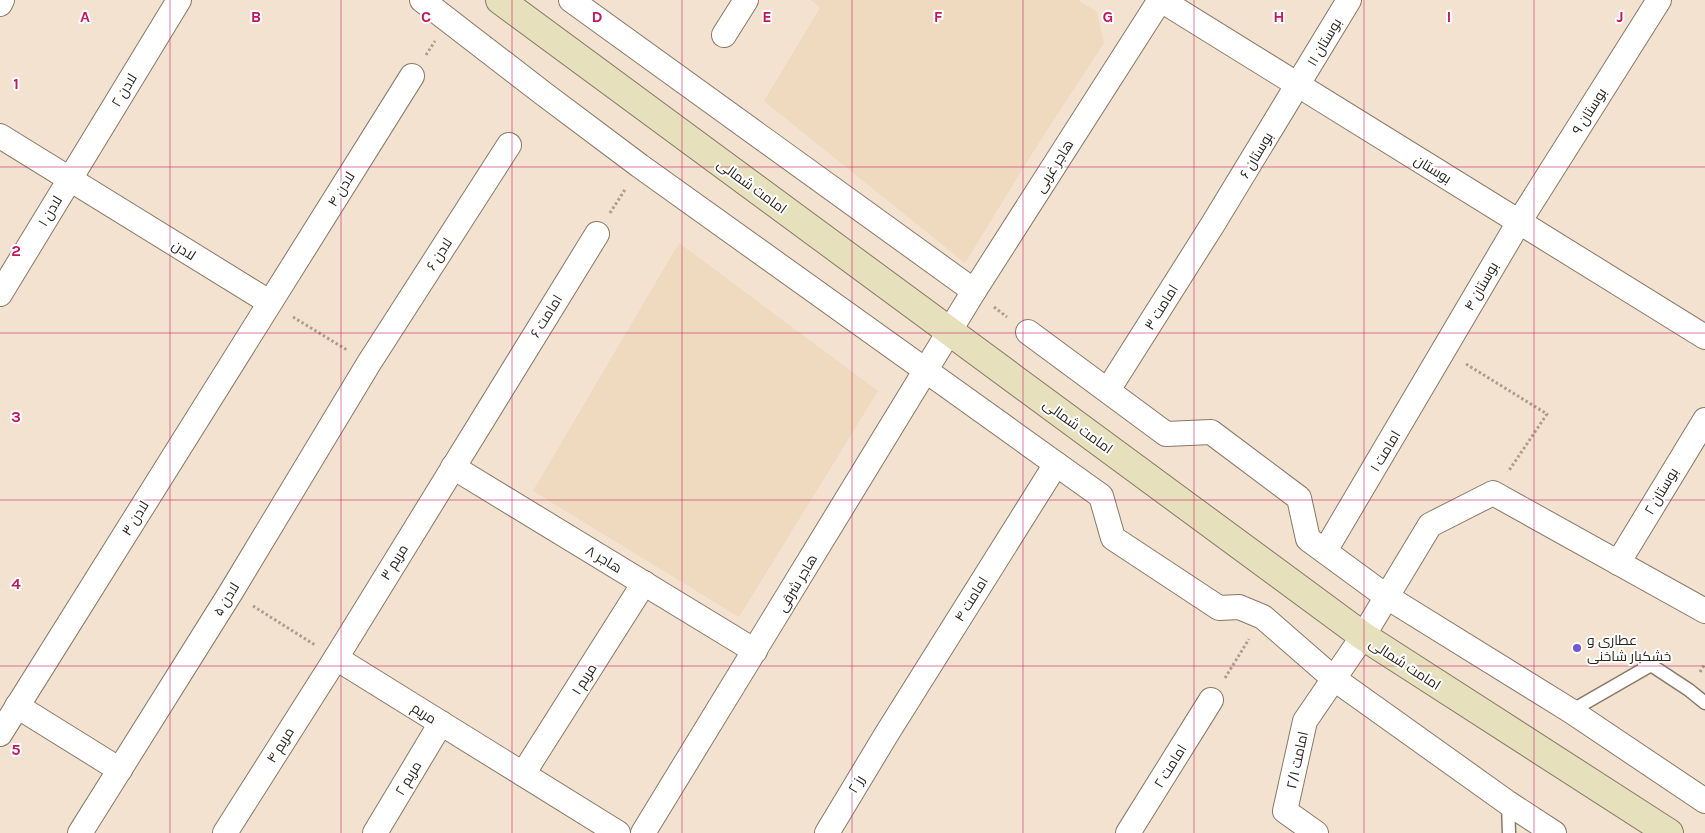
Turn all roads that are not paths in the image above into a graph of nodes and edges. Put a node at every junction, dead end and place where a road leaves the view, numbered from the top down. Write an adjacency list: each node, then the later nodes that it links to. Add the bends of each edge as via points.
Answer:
1 (2, 0): 9 (street)
2 (179, 0): 16 (street, لادن ۲)
3 (422, 0): 28 (street, via 640,166)
4 (500, 0): 23 (main road, امامت شمالی)
5 (746, 0): 11 (street)
6 (1161, 0): 13 (street, بوستان); 20 (street, هاجر غربی)
7 (1349, 0): 13 (street, بوستان ۱۱)
8 (1659, 0): 17 (street, بوستان ۹)
9 (0, 4)
10 (584, 4): 20 (street)
11 (724, 35)
12 (412, 76): 22 (street, لادن ۴)
13 (1298, 85): 17 (street, بوستان); 18 (street, بوستان ۶)
14 (0, 136): 16 (street, لادن)
15 (509, 145): 27 (street, لادن ۶)
16 (70, 179): 21 (street, لادن ۱); 22 (street, لادن)
17 (1519, 222): 25 (street, بوستان); 26 (street, بوستان ۴)
18 (1213, 224): 29 (street, امامت ۳)
19 (597, 234): 32 (street, امامت ۶)
20 (974, 291): 23 (street, هاجر غربی)
21 (0, 294)
22 (269, 302): 44 (street, لادن ۳)
23 (949, 332): 28 (street, هاجر شرقی); 38 (main road, امامت شمالی)
24 (1028, 332): 29 (street)
25 (1705, 337)
26 (1444, 351): 33 (street, امامت ۱)
27 (369, 363): 49 (street, لادن ۵)
28 (926, 370): 31 (street); 39 (street, هاجر شرقی)
29 (1108, 390): 33 (street, via 1166,434 1211,432 1299,498 1308,539)
30 (1705, 420): 34 (street, بوستان ۲)
31 (1056, 464): 41 (street, via 1101,496 1113,538 1219,608 1239,607 1263,617); 48 (street, امامت ۴)
32 (453, 467): 35 (street, هاجر ۸); 40 (street, مریم ۳)
33 (1326, 552): 36 (street)
34 (1618, 563): 36 (street, via 1493,493 1430,525); 37 (street)
35 (644, 583): 39 (street, هاجر ۸); 50 (street, مریم ۱)
36 (1387, 597): 38 (street); 45 (street)
37 (1705, 610)
38 (1362, 636): 41 (street); 63 (main road, امامت شمالی)
39 (756, 651): 57 (street, هاجر شرقی)
40 (336, 658): 46 (street, مریم); 54 (street, مریم ۴)
41 (1333, 678): 52 (street); 60 (street, امامت ۲/۱, via 1305,721 1285,811)
42 (1212, 700): 59 (street, امامت ۲)
43 (1705, 703): 45 (lane, via 1650,665)
44 (17, 706): 47 (street, لادن ۳); 49 (street)
45 (1571, 711): 51 (street)
46 (441, 723): 50 (street, مریم); 55 (street, مریم ۲)
47 (0, 734)
48 (886, 735): 58 (street, رز ۲)
49 (120, 770): 53 (street, لادن ۵)
50 (523, 774): 56 (street, مریم)
51 (1705, 801)
52 (1508, 803): 61 (lane); 62 (street)
53 (80, 833)
54 (225, 833)
55 (375, 833)
56 (618, 833)
57 (643, 833)
58 (827, 833)
59 (1128, 833)
60 (1316, 833)
61 (1509, 833)
62 (1554, 833)
63 (1669, 833)

